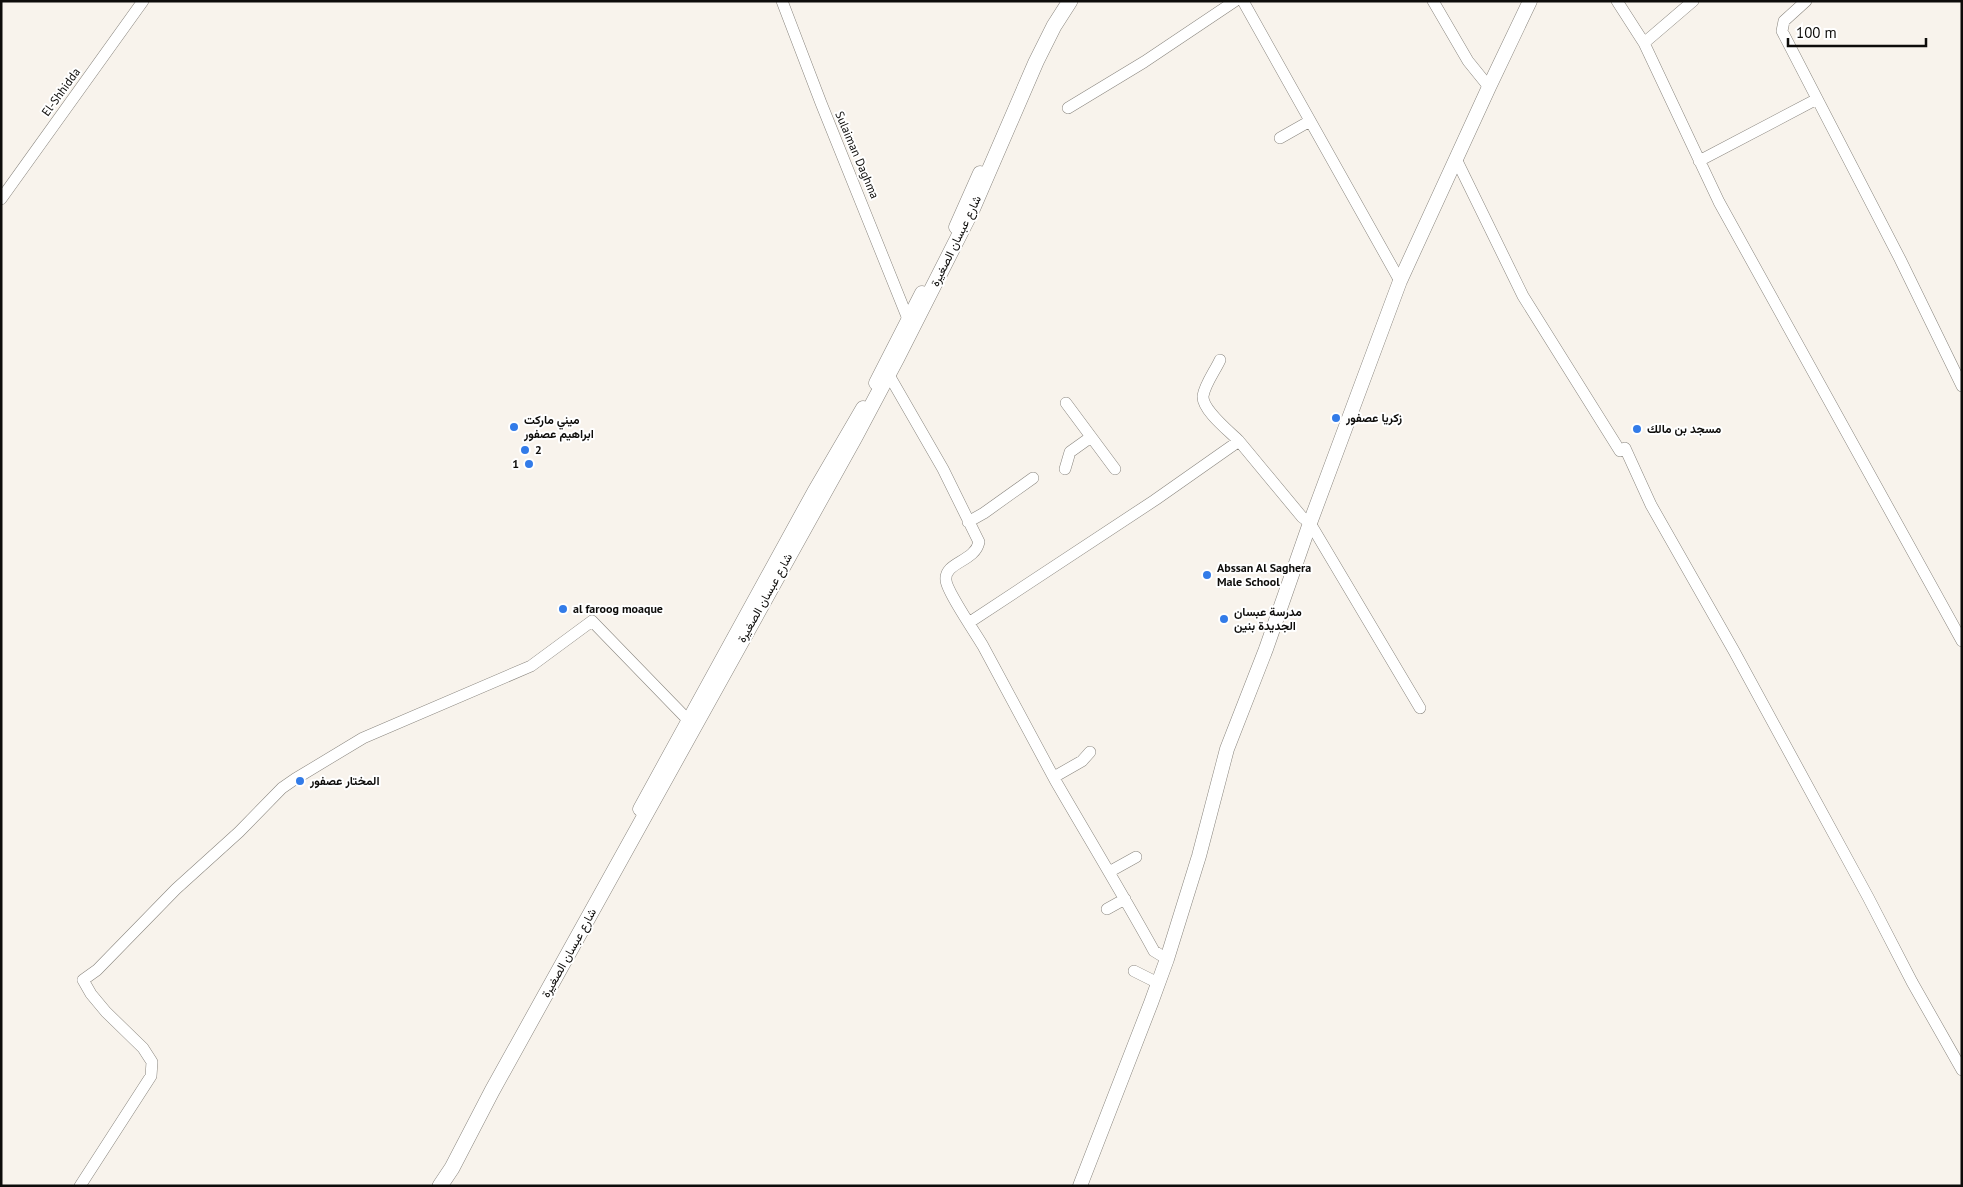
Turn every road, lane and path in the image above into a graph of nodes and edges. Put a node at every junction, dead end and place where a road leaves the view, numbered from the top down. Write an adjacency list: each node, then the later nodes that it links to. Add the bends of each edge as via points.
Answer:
1 (143, 1): 20 (street, El-Shhidda)
2 (1062, 1): 22 (street, شارع عبسان الصغيرة, via 1033,55 951,239)
3 (1070, 1): 24 (main road, شارع عبسان الصغيرة, via 1036,62 972,210)
4 (1235, 1): 15 (street)
5 (1243, 1): 16 (street)
6 (1433, 1): 13 (street, via 1468,60)
7 (1530, 1): 13 (street)
8 (1618, 1): 12 (street)
9 (1693, 1): 12 (street)
10 (1806, 1): 14 (street, via 1784,20 1782,31)
11 (784, 2): 22 (street, Sulaiman Daghma, via 817,95)
12 (1644, 44): 19 (street)
13 (1489, 87): 18 (street)
14 (1817, 99): 19 (street); 25 (street)
15 (1068, 108)
16 (1310, 121): 17 (street); 21 (street)
17 (1280, 138)
18 (1456, 160): 21 (street); 47 (street, via 1523,296 1620,451 1626,448 1651,505)
19 (1699, 161): 35 (street)
20 (1, 198)
21 (1400, 281): 33 (street)
22 (908, 319): 24 (street, شارع عبسان الصغيرة)
23 (1220, 360): 28 (street, via 1203,397 1205,406)
24 (886, 370): 32 (street, via 943,469); 37 (street, شارع عبسان الصغيرة); 49 (main road, شارع عبسان الصغيرة, via 691,734 452,1168)
25 (1962, 386)
26 (1066, 403): 27 (street)
27 (1091, 437): 29 (street, via 1070,452); 30 (street)
28 (1238, 441): 33 (street); 34 (street)
29 (1065, 469)
30 (1115, 469)
31 (1033, 478): 32 (street)
32 (968, 522): 34 (street, via 977,537 978,549 951,568 946,580)
33 (1310, 523): 36 (street); 44 (street, via 1227,749)
34 (970, 622): 39 (street)
35 (1962, 640)
36 (1420, 708)
37 (688, 720): 48 (street, via 592,621 532,666 363,738 282,788 97,970 83,980 91,994 143,1048 152,1062 151,1076); 49 (street, شارع عبسان الصغيرة)
38 (1090, 752): 39 (street, via 1082,761)
39 (1054, 778): 41 (street)
40 (1136, 856): 41 (street)
41 (1109, 872): 42 (street)
42 (1125, 899): 43 (street); 44 (street, via 1154,951)
43 (1107, 909)
44 (1167, 959): 46 (street)
45 (1134, 971): 46 (street)
46 (1158, 983): 50 (street)
47 (1962, 1070)
48 (80, 1186)
49 (438, 1186)
50 (1080, 1186)

